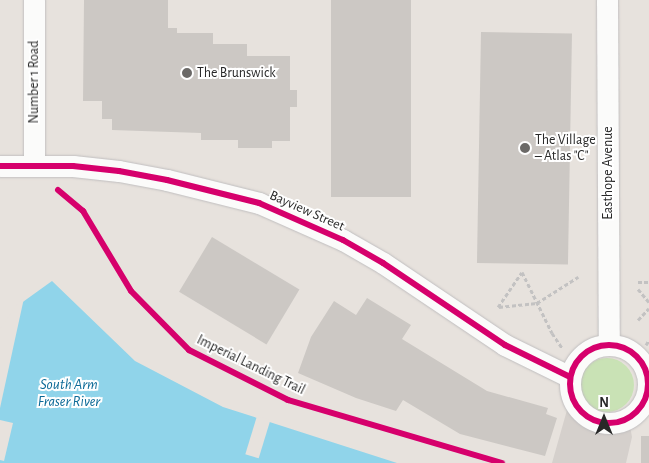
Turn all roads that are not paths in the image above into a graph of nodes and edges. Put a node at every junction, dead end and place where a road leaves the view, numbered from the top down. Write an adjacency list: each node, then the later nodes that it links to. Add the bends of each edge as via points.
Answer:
1 (34, 0): 3 (street, Number 1 Road)
2 (607, 0): 5 (street, Easthope Avenue)
3 (34, 165): 4 (street, Bayview Street); 6 (street, Bayview Street, via 119,171 260,203 343,240 505,344)
4 (0, 166)
5 (609, 345): 6 (street, via 588,351 574,366); 7 (street, via 631,352 640,361 648,382)
6 (570, 377): 7 (street, via 573,400 584,414 600,422 612,423 629,417)
7 (648, 394)

